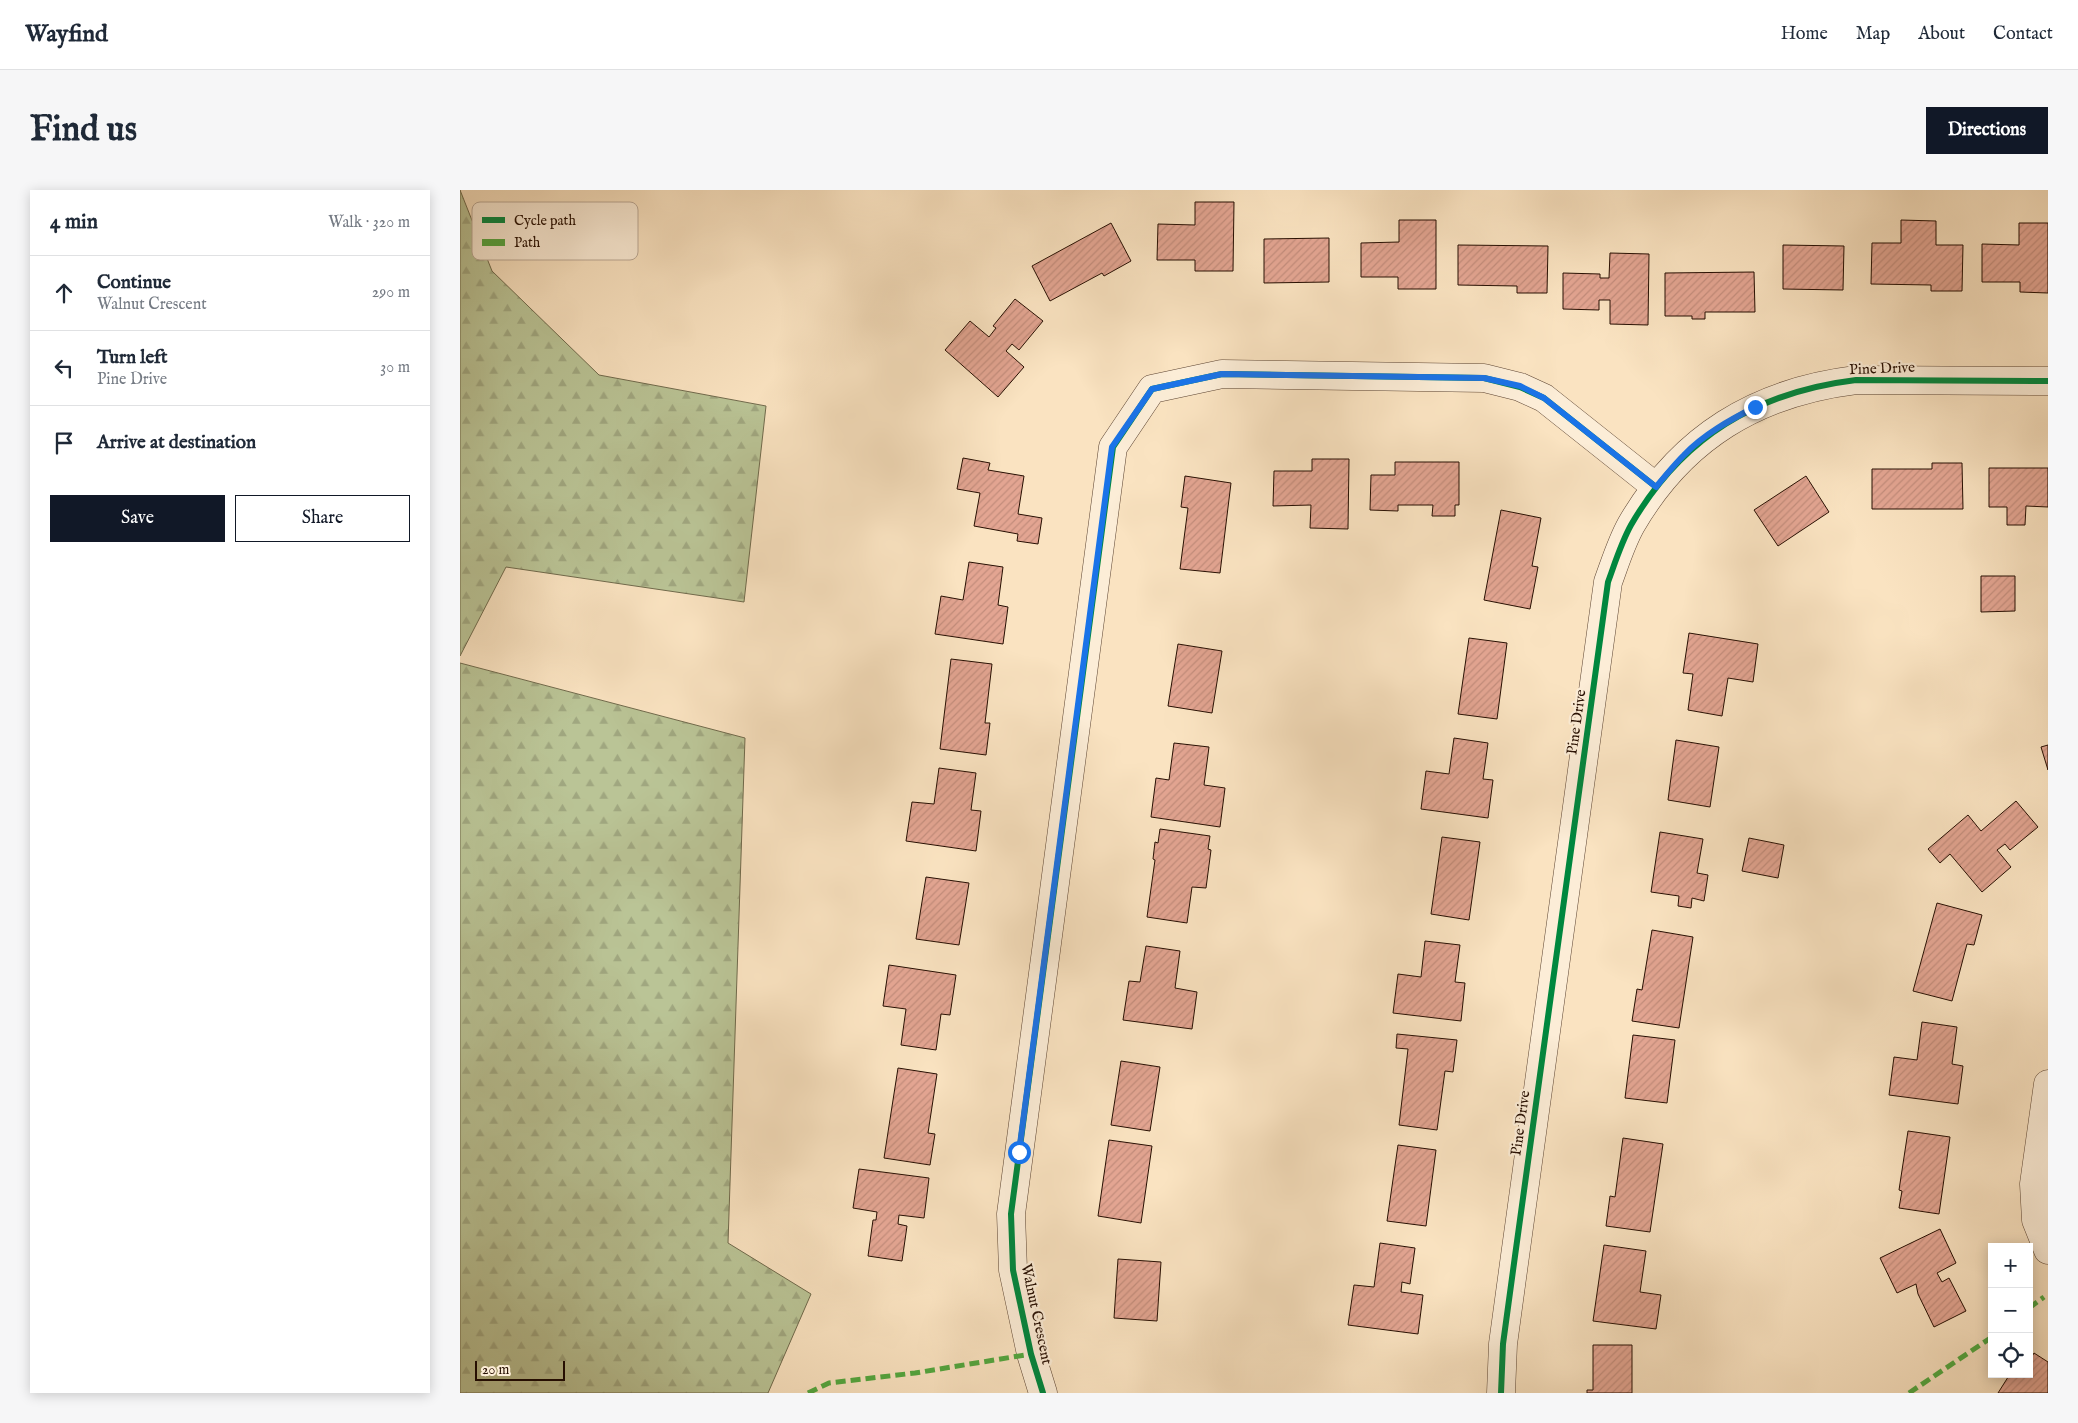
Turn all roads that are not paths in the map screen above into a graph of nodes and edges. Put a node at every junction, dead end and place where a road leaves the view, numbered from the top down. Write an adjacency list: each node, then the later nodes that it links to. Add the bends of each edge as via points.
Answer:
1 (2048, 381): 2 (street, Pine Drive, via 1856,380 1799,390 1726,422 1685,454)
2 (1656, 487): 5 (street, Walnut Crescent, via 1544,398 1520,386 1484,378 1222,374 1152,389 1112,447 1011,1214 1013,1270); 6 (street, Pine Drive, via 1630,526 1608,582 1503,1344)
3 (2048, 1084): 4 (street, via 2034,1184 2036,1220)
4 (2048, 1250)
5 (1043, 1393)
6 (1501, 1393)

